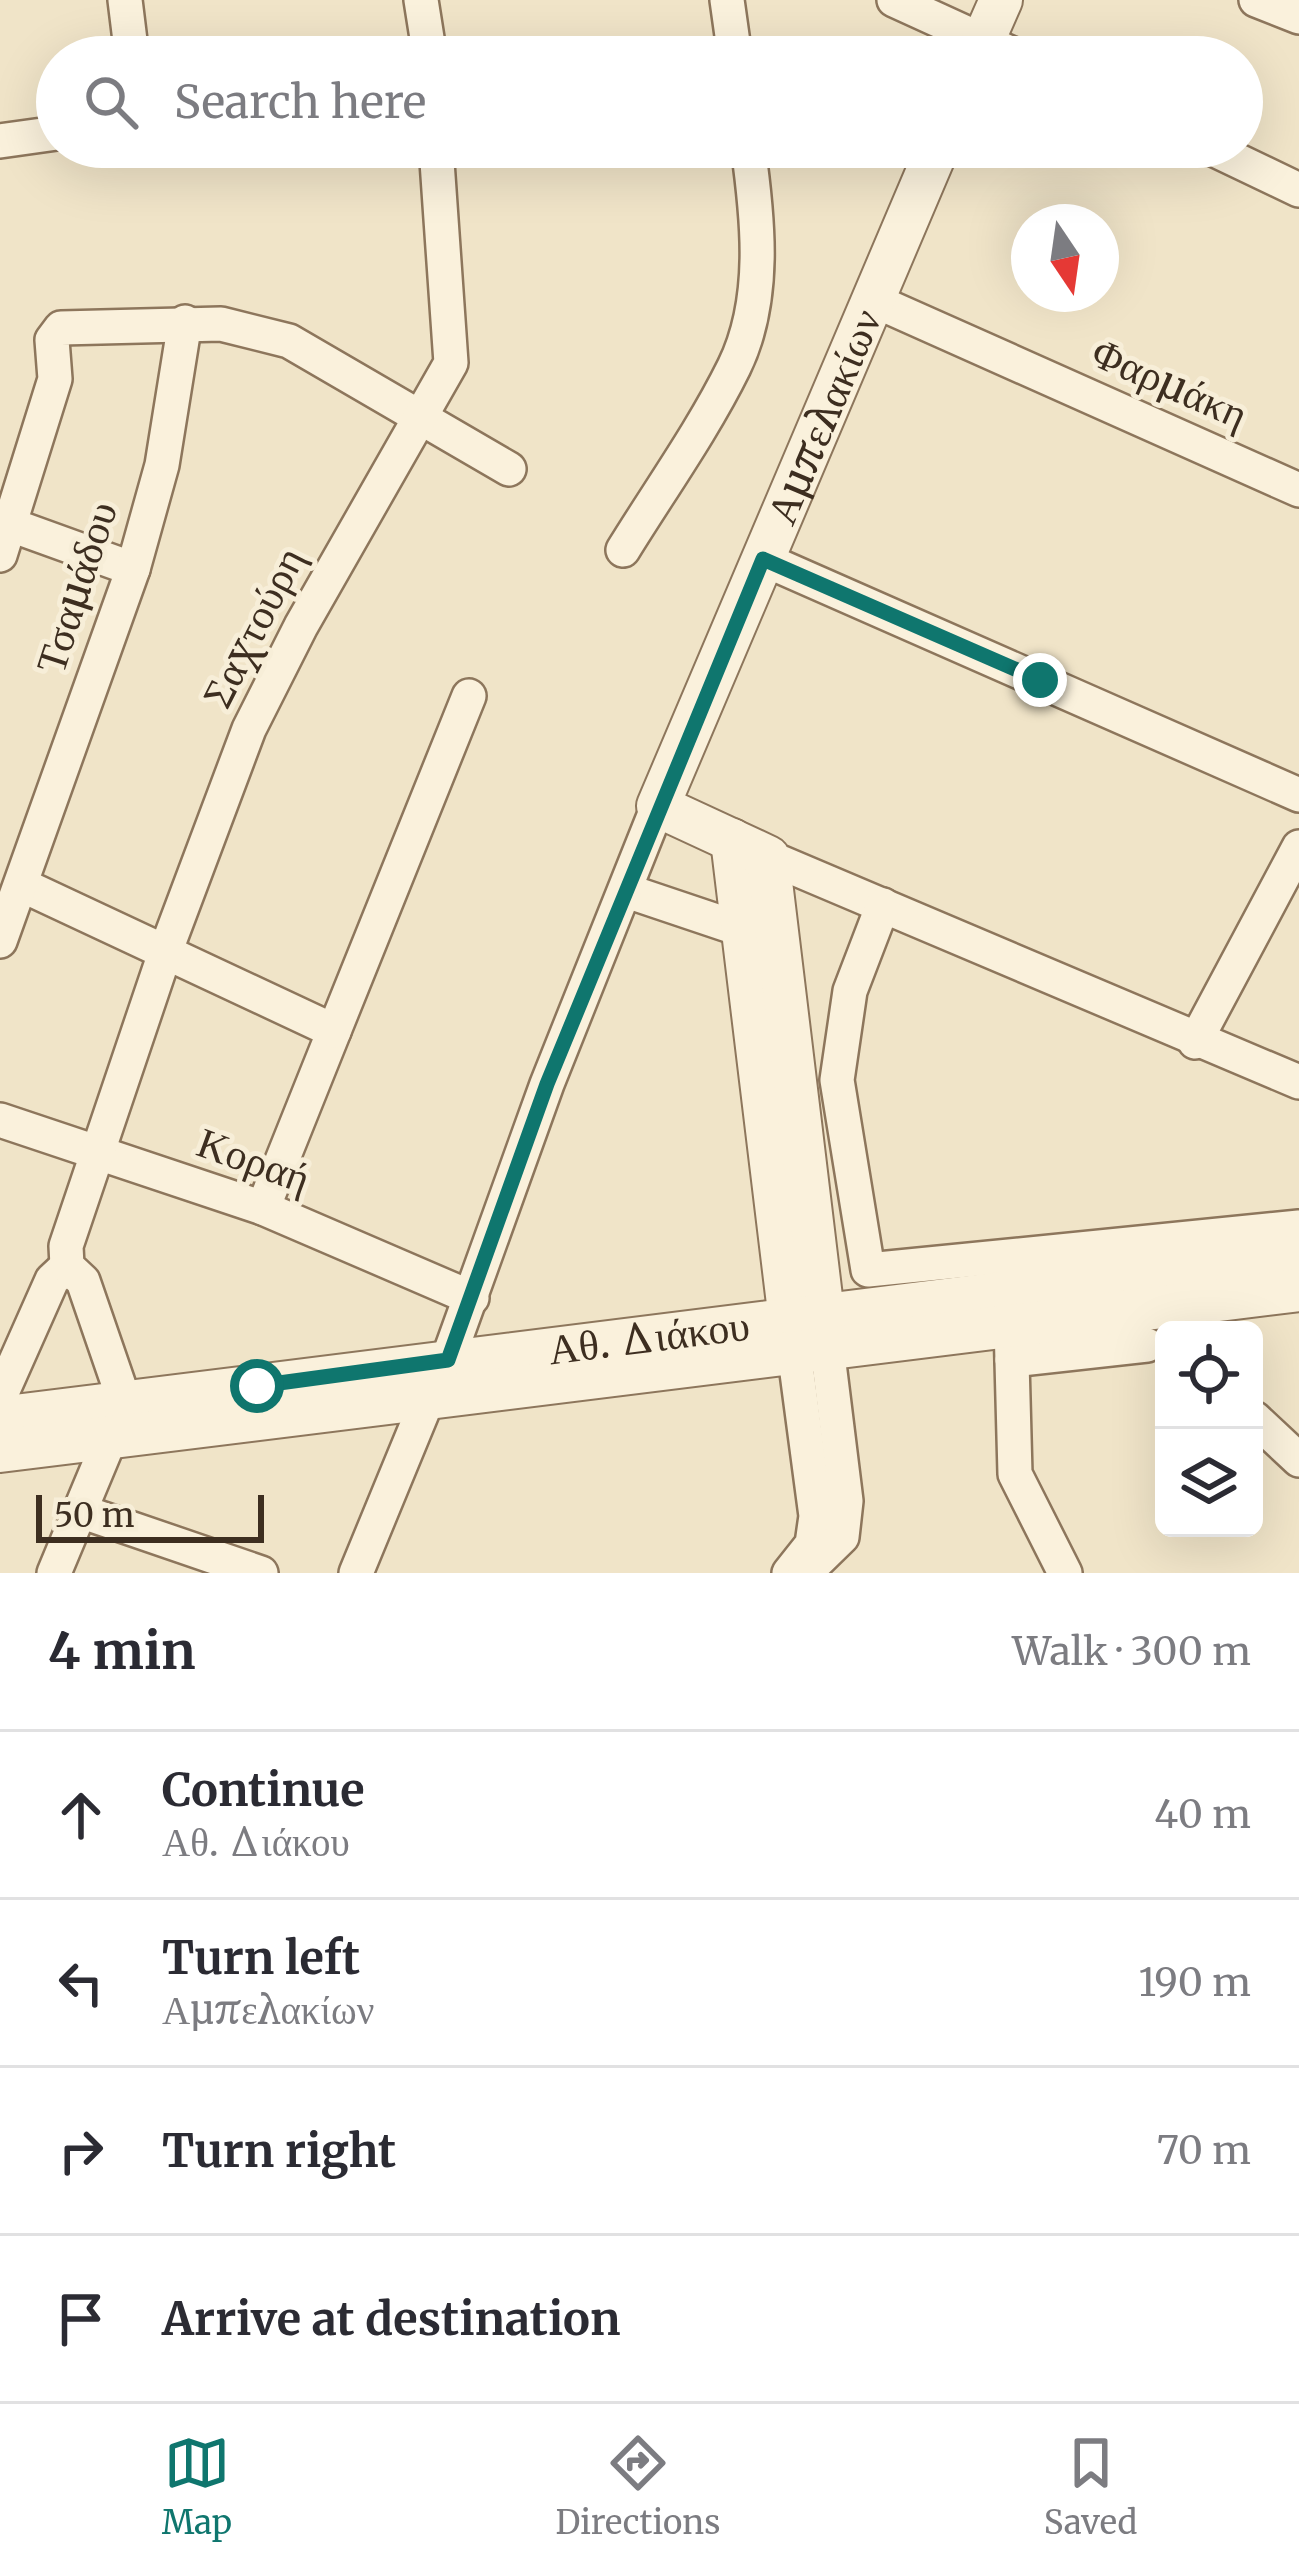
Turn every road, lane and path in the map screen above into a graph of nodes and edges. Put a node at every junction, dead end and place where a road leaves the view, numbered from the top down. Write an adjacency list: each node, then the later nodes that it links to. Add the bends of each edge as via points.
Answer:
1 (125, 0): 8 (street)
2 (421, 0): 9 (street)
3 (727, 0): 10 (street)
4 (894, 0): 11 (street)
5 (1001, 0): 12 (street)
6 (1256, 0): 7 (street)
7 (1299, 17)
8 (129, 36)
9 (427, 36)
10 (732, 36)
11 (964, 36)
12 (995, 36)
13 (36, 136): 14 (street)
14 (0, 141)
15 (437, 168): 22 (street, Σαχτούρη, via 451,363)
16 (751, 168): 26 (street, via 756,273 736,364)
17 (929, 168): 20 (street, Αμπελακίων)
18 (1253, 168): 19 (street)
19 (1299, 190)
20 (873, 299): 24 (street, Φαρμάκη); 27 (street, Αμπελακίων)
21 (185, 322): 22 (street, via 290,341); 25 (street, via 56,330 55,379); 28 (street, Τσαμάδου, via 162,465)
22 (419, 418): 23 (street); 39 (street, Σαχτούρη, via 249,729)
23 (509, 469)
24 (1299, 490)
25 (3, 534): 28 (street)
26 (623, 550)
27 (763, 559): 30 (street); 31 (street, Αμπελακίων)
28 (133, 569): 34 (street, Τσαμάδου)
29 (470, 696): 40 (street)
30 (1299, 795)
31 (658, 806): 33 (street); 35 (street, Αμπελακίων)
32 (1299, 847): 41 (street)
33 (750, 849): 36 (street); 37 (street); 51 (street)
34 (22, 885): 38 (street, Τσαμάδου); 39 (street)
35 (627, 891): 37 (street); 50 (street, Αμπελακίων, via 547,1084)
36 (883, 905): 41 (street); 46 (street, via 850,991 837,1080 868,1270)
37 (743, 930): 51 (street)
38 (0, 940)
39 (166, 950): 40 (street); 44 (street, Σαχτούρη)
40 (334, 1031): 45 (street)
41 (1195, 1042): 42 (street)
42 (1299, 1082)
43 (0, 1120): 44 (street, Κοραή)
44 (101, 1153): 45 (street, Κοραή); 48 (street, Σαχτούρη, via 66,1246)
45 (263, 1208): 50 (street, Κοραή)
46 (1299, 1227)
47 (1299, 1256): 51 (street, Αθ. Διάκου)
48 (67, 1266): 55 (street, Σαχτούρη, via 52,1280); 57 (street, via 83,1281)
49 (1299, 1290): 52 (street, Αθ. Διάκου)
50 (472, 1298): 54 (street, Αμπελακίων)
51 (808, 1332): 53 (street, Αθ. Διάκου); 54 (street, Αθ. Διάκου); 65 (street, via 816,1516 812,1544); 66 (street, via 845,1501 842,1537)
52 (1154, 1336): 53 (street, Αθ. Διάκου)
53 (1011, 1342): 67 (street, via 1015,1474)
54 (438, 1378): 57 (street, Αθ. Διάκου); 64 (street, Αμπελακίων)
55 (0, 1397)
56 (0, 1418): 57 (street, Αθ. Διάκου)
57 (117, 1421): 59 (street, Αθ. Διάκου); 61 (street)
58 (1263, 1426): 60 (street)
59 (0, 1451)
60 (1299, 1460)
61 (80, 1511): 62 (street); 63 (street)
62 (54, 1573)
63 (261, 1573)
64 (356, 1573)
65 (789, 1573)
66 (805, 1573)
67 (1065, 1573)

